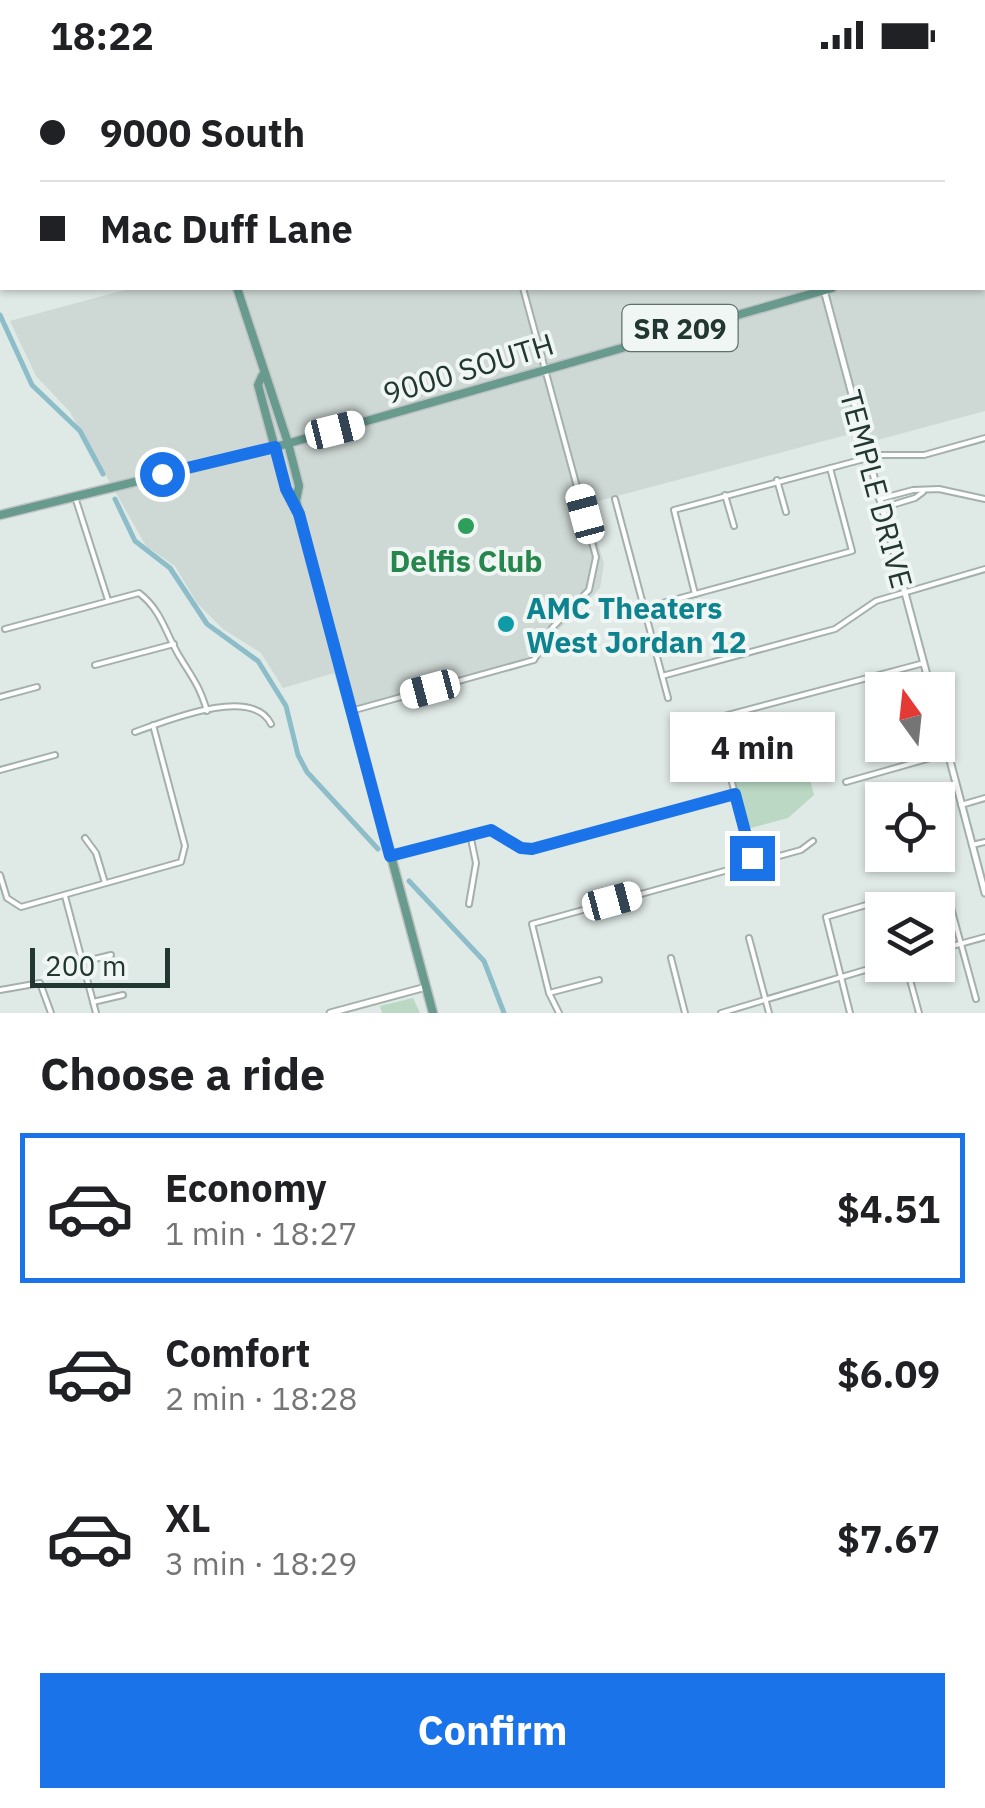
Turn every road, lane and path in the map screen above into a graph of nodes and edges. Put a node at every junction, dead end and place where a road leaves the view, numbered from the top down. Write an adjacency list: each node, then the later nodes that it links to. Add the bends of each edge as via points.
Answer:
1 (239, 290): 6 (main road)
2 (524, 290): 5 (street)
3 (819, 290): 5 (main road, 9000 SOUTH / SR 209)
4 (826, 290): 10 (street, TEMPLE DRIVE)
5 (545, 369): 8 (main road, 9000 SOUTH / SR 209); 39 (street, via 597,568 589,590 558,619 534,660)
6 (262, 376): 8 (main road, via 271,382); 9 (main road, via 258,385)
7 (985, 438): 10 (street, via 924,455)
8 (288, 444): 9 (main road, 9000 SOUTH / SR 209); 19 (main road, via 299,486)
9 (275, 447): 15 (main road, 9000 SOUTH / SR 209); 19 (main road)
10 (868, 458): 11 (street); 18 (street, TEMPLE DRIVE)
11 (830, 468): 12 (street); 26 (street, via 852,551)
12 (777, 480): 14 (street); 21 (street)
13 (923, 492): 16 (street); 18 (street); 20 (street)
14 (725, 494): 23 (street); 26 (street, via 674,510)
15 (75, 495): 22 (main road, 9000 SOUTH / SR 209); 27 (street)
16 (985, 498)
17 (615, 499): 28 (street)
18 (880, 499): 20 (street, TEMPLE DRIVE)
19 (296, 502): 39 (main road)
20 (882, 508): 25 (street, TEMPLE DRIVE)
21 (786, 512)
22 (0, 515)
23 (734, 526)
24 (985, 569): 25 (street)
25 (904, 593): 31 (street, TEMPLE DRIVE); 34 (street, via 870,604 834,629)
26 (696, 594): 28 (street)
27 (108, 601): 29 (street); 30 (street, via 143,595 166,622)
28 (644, 608): 34 (street)
29 (5, 628)
30 (174, 644): 32 (street); 38 (street, via 197,679)
31 (924, 663): 33 (street, TEMPLE DRIVE); 40 (street)
32 (95, 665)
33 (926, 672)
34 (662, 676): 37 (street)
35 (37, 687): 36 (street)
36 (0, 697)
37 (668, 698)
38 (207, 711): 41 (street, via 246,705); 42 (street)
39 (352, 711): 58 (main road)
40 (708, 720): 43 (street); 50 (street)
41 (271, 724)
42 (153, 725): 44 (street); 61 (street, via 183,860)
43 (690, 726)
44 (135, 732)
45 (55, 755): 48 (street)
46 (916, 762): 49 (street)
47 (950, 762): 52 (street)
48 (0, 770)
49 (846, 782)
50 (735, 794): 53 (street, via 532,849 498,831); 59 (street)
51 (985, 798): 52 (street)
52 (961, 804): 57 (street)
53 (470, 834): 58 (street); 64 (street, via 476,863)
54 (85, 838): 61 (street)
55 (812, 841): 59 (street)
56 (985, 842): 57 (street)
57 (972, 846): 62 (street)
58 (390, 856): 78 (main road)
59 (754, 863): 80 (street, via 532,924)
60 (0, 876): 63 (street, via 10,903 21,907)
61 (106, 885): 63 (street)
62 (985, 893)
63 (64, 896): 73 (street)
64 (469, 904)
65 (865, 905): 75 (street, via 826,917)
66 (955, 924): 69 (street)
67 (985, 937): 69 (street)
68 (749, 938): 83 (street)
69 (960, 944): 70 (street); 82 (street)
70 (955, 945)
71 (112, 954): 73 (street)
72 (672, 958): 91 (street)
73 (82, 962): 84 (street)
74 (865, 970): 75 (street)
75 (841, 978): 83 (street); 94 (street)
76 (598, 980): 80 (street)
77 (911, 982): 95 (street)
78 (426, 987): 85 (street); 89 (main road)
79 (0, 990): 86 (street, via 37,982)
80 (549, 993): 90 (street)
81 (123, 995): 84 (street)
82 (976, 1000)
83 (766, 1001): 92 (street); 93 (street)
84 (93, 1002): 87 (street)
85 (345, 1011): 88 (street)
86 (51, 1013)
87 (96, 1013)
88 (330, 1013)
89 (433, 1013)
90 (559, 1013)
91 (685, 1013)
92 (721, 1013)
93 (770, 1013)
94 (850, 1013)
95 (919, 1013)

